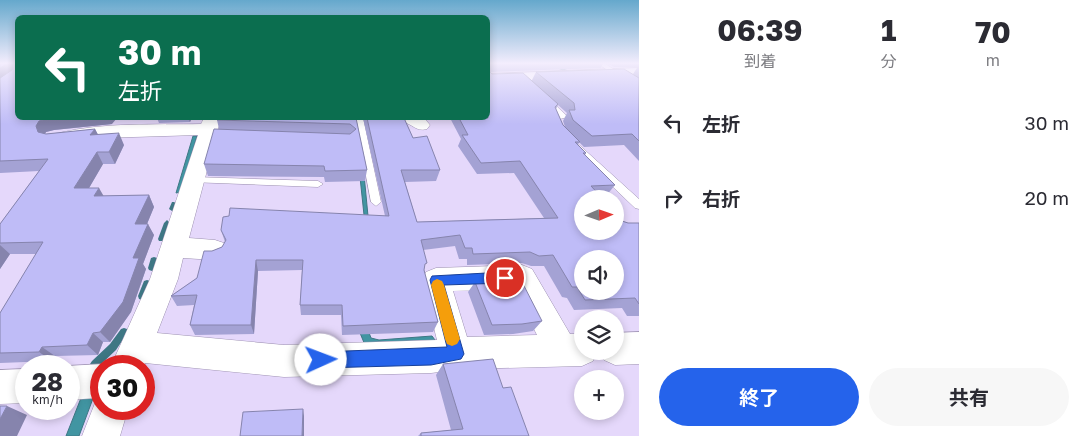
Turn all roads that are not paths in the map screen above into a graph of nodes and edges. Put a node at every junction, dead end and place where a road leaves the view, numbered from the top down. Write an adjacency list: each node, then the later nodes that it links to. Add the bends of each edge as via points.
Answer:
1 (525, 83): 8 (lane, via 564,117 555,117 561,133)
2 (358, 120): 7 (lane)
3 (211, 129): 4 (street, via 101,132); 5 (street)
4 (54, 138)
5 (194, 180): 6 (lane); 9 (street)
6 (318, 184)
7 (376, 202)
8 (639, 205)
9 (174, 248): 10 (street); 15 (street)
10 (215, 250)
11 (639, 348): 12 (street)
12 (624, 349)
13 (572, 350): 14 (street); 14 (street, via 522,277 436,280)
14 (456, 354): 16 (street, via 284,361)
15 (131, 355)
16 (155, 357)
17 (15, 386): 18 (street)
18 (0, 387)
19 (106, 420): 20 (street)
20 (100, 436)

